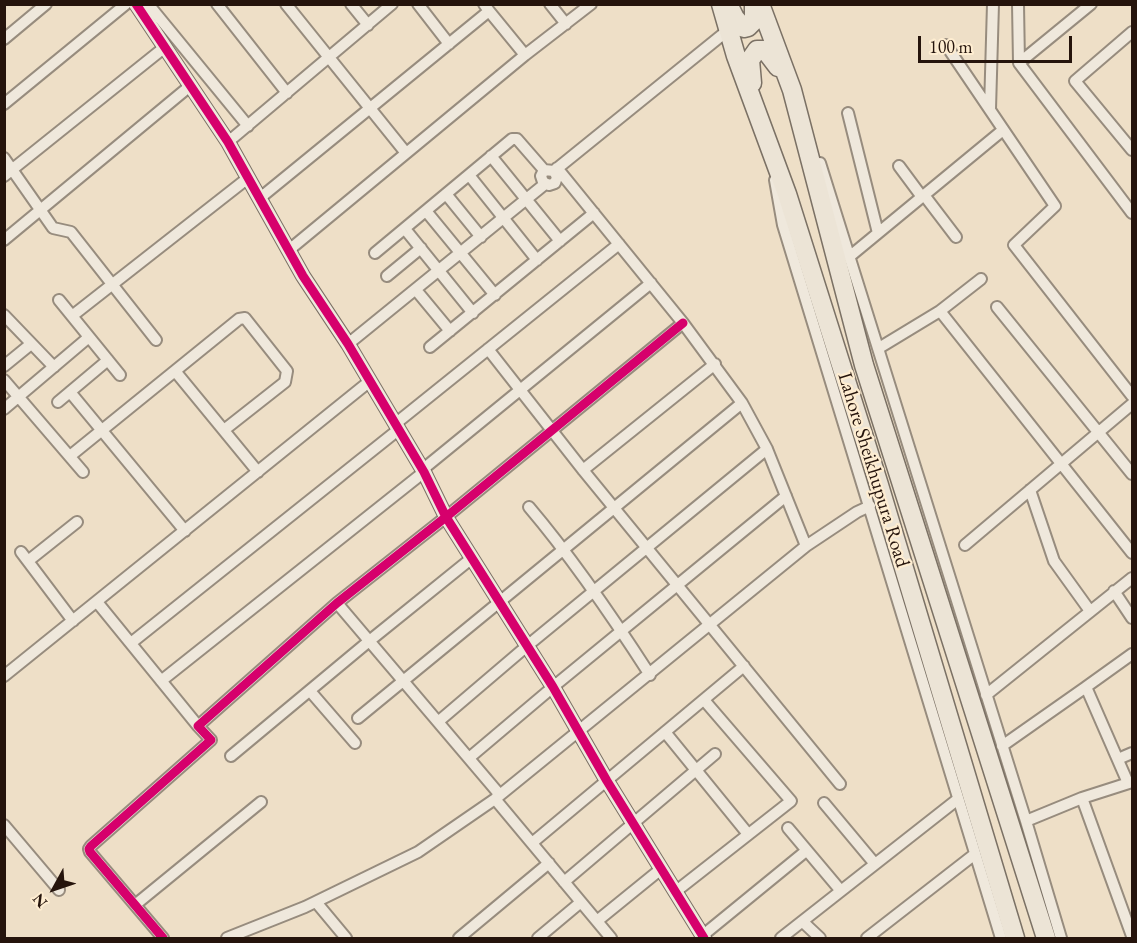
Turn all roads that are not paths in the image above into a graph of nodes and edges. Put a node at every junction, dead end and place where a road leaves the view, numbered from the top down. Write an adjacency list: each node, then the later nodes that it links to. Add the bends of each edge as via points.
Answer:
1 (46, 4): 21 (street)
2 (216, 4): 30 (street)
3 (286, 4): 26 (street)
4 (351, 4): 18 (street)
5 (392, 4): 18 (street)
6 (418, 4): 22 (street)
7 (550, 4): 17 (street)
8 (591, 4): 17 (street)
9 (754, 4): 15 (highway, via 754,21 744,28)
10 (760, 4): 29 (highway, Lahore Sheikhupura Road)
11 (993, 4): 34 (street)
12 (1018, 4): 27 (street)
13 (1091, 4): 27 (street)
14 (137, 5): 24 (street); 31 (street); 36 (street)
15 (722, 5): 19 (highway, Lahore Sheikhupura Road)
16 (486, 8): 22 (street); 25 (street)
17 (566, 24): 25 (street)
18 (368, 25): 26 (street)
19 (727, 31): 32 (highway, Lahore Sheikhupura Road); 45 (street)
20 (1132, 32): 40 (street, via 1075,81)
21 (4, 39)
22 (449, 44): 33 (street)
23 (946, 45): 34 (street)
24 (165, 46): 28 (street); 46 (street)
25 (525, 55): 41 (street)
26 (329, 57): 30 (street); 33 (street)
27 (1019, 63): 56 (street)
28 (190, 86): 38 (street); 53 (street)
29 (792, 90): 32 (highway, via 771,55 757,50 750,64); 69 (street, via 811,135); 217 (highway, Lahore Sheikhupura Road, via 864,365)
30 (287, 93): 36 (street)
31 (4, 104)
32 (754, 106): 39 (highway, Lahore Sheikhupura Road)
33 (369, 109): 41 (street); 51 (street)
34 (990, 109): 37 (street)
35 (848, 113): 59 (street)
36 (248, 126): 38 (street)
37 (1003, 130): 50 (street); 103 (street, via 1055,206 1014,246)
38 (228, 142): 48 (street)
39 (770, 150): 124 (street, via 783,225); 207 (highway, Lahore Sheikhupura Road, via 876,474)
40 (1132, 150)
41 (406, 153): 66 (street)
42 (491, 156): 45 (street, via 514,138); 47 (street); 52 (street)
43 (4, 158): 46 (street)
44 (899, 166): 50 (street)
45 (552, 170): 52 (street, via 557,177 555,183 545,184); 55 (street)
46 (8, 173): 53 (street)
47 (469, 175): 49 (street); 57 (street)
48 (248, 178): 51 (street); 75 (street)
49 (446, 194): 54 (street); 60 (street)
50 (923, 196): 59 (street); 61 (street)
51 (260, 198): 66 (street)
52 (526, 200): 57 (street); 63 (street)
53 (40, 210): 62 (street); 75 (street, via 53,228 71,232)
54 (426, 211): 58 (street); 68 (street)
55 (594, 213): 63 (street); 64 (street)
56 (1132, 213)
57 (503, 219): 60 (street); 70 (street)
58 (405, 229): 65 (street); 67 (street)
59 (878, 233): 69 (street)
60 (481, 237): 68 (street)
61 (956, 237)
62 (4, 240)
63 (560, 241): 70 (street)
64 (619, 244): 74 (street); 92 (street)
65 (421, 248): 71 (street); 72 (street)
66 (289, 250): 89 (street)
67 (375, 253)
68 (461, 254): 71 (street); 77 (street)
69 (849, 257): 91 (street)
70 (537, 260): 77 (street)
71 (440, 271): 76 (street); 81 (street)
72 (387, 276)
73 (981, 279): 80 (street)
74 (651, 283): 84 (street); 101 (street)
75 (112, 285): 83 (street); 87 (street)
76 (416, 290): 85 (street); 89 (street)
77 (495, 295): 81 (street)
78 (60, 300): 83 (street)
79 (997, 307): 113 (street)
80 (940, 311): 91 (street); 116 (street)
81 (473, 313): 85 (street)
82 (4, 315): 88 (street)
83 (72, 316): 86 (street)
84 (683, 323): 94 (street); 112 (street)
85 (450, 331): 90 (street)
86 (89, 337): 93 (street); 96 (street)
87 (156, 340)
88 (31, 344): 95 (street); 96 (street)
89 (348, 344): 100 (street)
90 (430, 347)
91 (879, 348): 160 (street)
92 (488, 349): 101 (street); 109 (street)
93 (108, 360): 98 (street); 102 (street)
94 (715, 364): 106 (street); 117 (street)
95 (4, 366)
96 (54, 367): 104 (street)
97 (175, 372): 110 (street); 111 (street); 111 (street, via 239,319 248,319 287,371 287,377)
98 (120, 375)
99 (4, 380): 104 (street)
100 (370, 381): 109 (street); 120 (street)
101 (520, 390): 112 (street); 118 (street)
102 (70, 392): 105 (street); 110 (street)
103 (1132, 396)
104 (19, 397): 108 (street); 115 (street)
105 (58, 402)
106 (742, 403): 114 (street); 126 (street)
107 (1132, 404): 113 (street)
108 (4, 410)
109 (397, 427): 118 (street); 149 (street)
110 (101, 430): 115 (street); 129 (street)
111 (224, 430): 120 (street)
112 (551, 430): 117 (street); 127 (street)
113 (1099, 432): 116 (street); 121 (street)
114 (767, 449): 123 (street); 132 (street)
115 (70, 456): 119 (street)
116 (1061, 464): 122 (street); 134 (street)
117 (583, 470): 126 (street)
118 (423, 471): 127 (street); 156 (street)
119 (83, 472)
120 (258, 472): 129 (street)
121 (1132, 474)
122 (1030, 490): 130 (street); 143 (street, via 1054,561)
123 (786, 496): 131 (street); 137 (street)
124 (870, 506): 131 (street); 180 (street)
125 (529, 507): 133 (street)
126 (614, 507): 132 (street); 133 (street)
127 (446, 517): 135 (street); 142 (street)
128 (77, 522): 145 (street, via 25,556)
129 (185, 531): 140 (street)
130 (965, 545)
131 (806, 546): 146 (street)
132 (648, 548): 137 (street); 138 (street)
133 (564, 549): 138 (street); 141 (street)
134 (1132, 554)
135 (472, 558): 141 (street); 148 (street)
136 (1132, 578): 139 (street)
137 (677, 584): 146 (street); 147 (street)
138 (594, 591): 147 (street); 150 (street)
139 (1114, 591): 143 (street); 144 (street)
140 (97, 602): 145 (street); 149 (street)
141 (500, 602): 150 (street); 155 (street)
142 (337, 603): 148 (street); 164 (street)
143 (1090, 611): 160 (street)
144 (1132, 618)
145 (74, 621): 154 (street)
146 (711, 625): 152 (street); 153 (street)
147 (621, 630): 153 (street); 157 (street)
148 (368, 642): 155 (street); 159 (street)
149 (131, 643): 156 (street)
150 (527, 646): 157 (street); 163 (street)
151 (1132, 654): 158 (street)
152 (744, 666): 161 (street); 177 (street)
153 (650, 675): 165 (street)
154 (4, 676)
155 (404, 680): 162 (street); 163 (street)
156 (161, 681): 164 (street)
157 (553, 687): 165 (street); 172 (street)
158 (1086, 687): 168 (street); 173 (street)
159 (310, 691): 167 (street); 171 (street)
160 (986, 695): 168 (street)
161 (704, 700): 166 (street); 187 (street, via 791,801)
162 (358, 718)
163 (439, 721): 172 (street)
164 (198, 726): 200 (street, via 211,740 89,849)
165 (579, 732): 175 (street); 178 (street)
166 (665, 732): 174 (street); 175 (street)
167 (355, 743)
168 (1002, 746): 183 (street)
169 (1132, 753): 173 (street)
170 (715, 754): 174 (street)
171 (231, 756)
172 (469, 758): 178 (street)
173 (1118, 759): 176 (street)
174 (696, 770): 184 (street); 187 (street)
175 (607, 781): 184 (street); 188 (street)
176 (1130, 782): 179 (street)
177 (840, 784)
178 (497, 797): 188 (street); 198 (street, via 418,852)
179 (1082, 798): 183 (street); 201 (street)
180 (958, 799): 190 (street); 192 (street)
181 (261, 802): 200 (street)
182 (824, 803): 192 (street)
183 (1026, 821): 218 (street)
184 (633, 823): 193 (street); 194 (street)
185 (4, 825): 195 (street)
186 (788, 828): 189 (street)
187 (748, 834): 197 (street)
188 (532, 843): 191 (street)
189 (806, 850): 196 (street); 206 (street)
190 (975, 854): 207 (street); 216 (street)
191 (549, 863): 194 (street); 211 (street)
192 (875, 864): 196 (street)
193 (661, 869): 197 (street); 202 (street)
194 (564, 882): 199 (street)
195 (59, 890)
196 (841, 891): 203 (street)
197 (675, 892): 206 (street)
198 (316, 902): 204 (street); 210 (street)
199 (581, 902): 202 (street); 212 (street)
200 (135, 904): 208 (street)
201 (1129, 916): 205 (street)
202 (597, 921): 213 (street)
203 (803, 922): 214 (street); 215 (street)
204 (249, 935): 209 (street)
205 (1132, 936)
206 (700, 937)
207 (1003, 937)
208 (163, 939)
209 (227, 939)
210 (346, 939)
211 (459, 939)
212 (538, 939)
213 (611, 939)
214 (781, 939)
215 (820, 939)
216 (867, 939)
217 (1046, 939)
218 (1061, 939)

